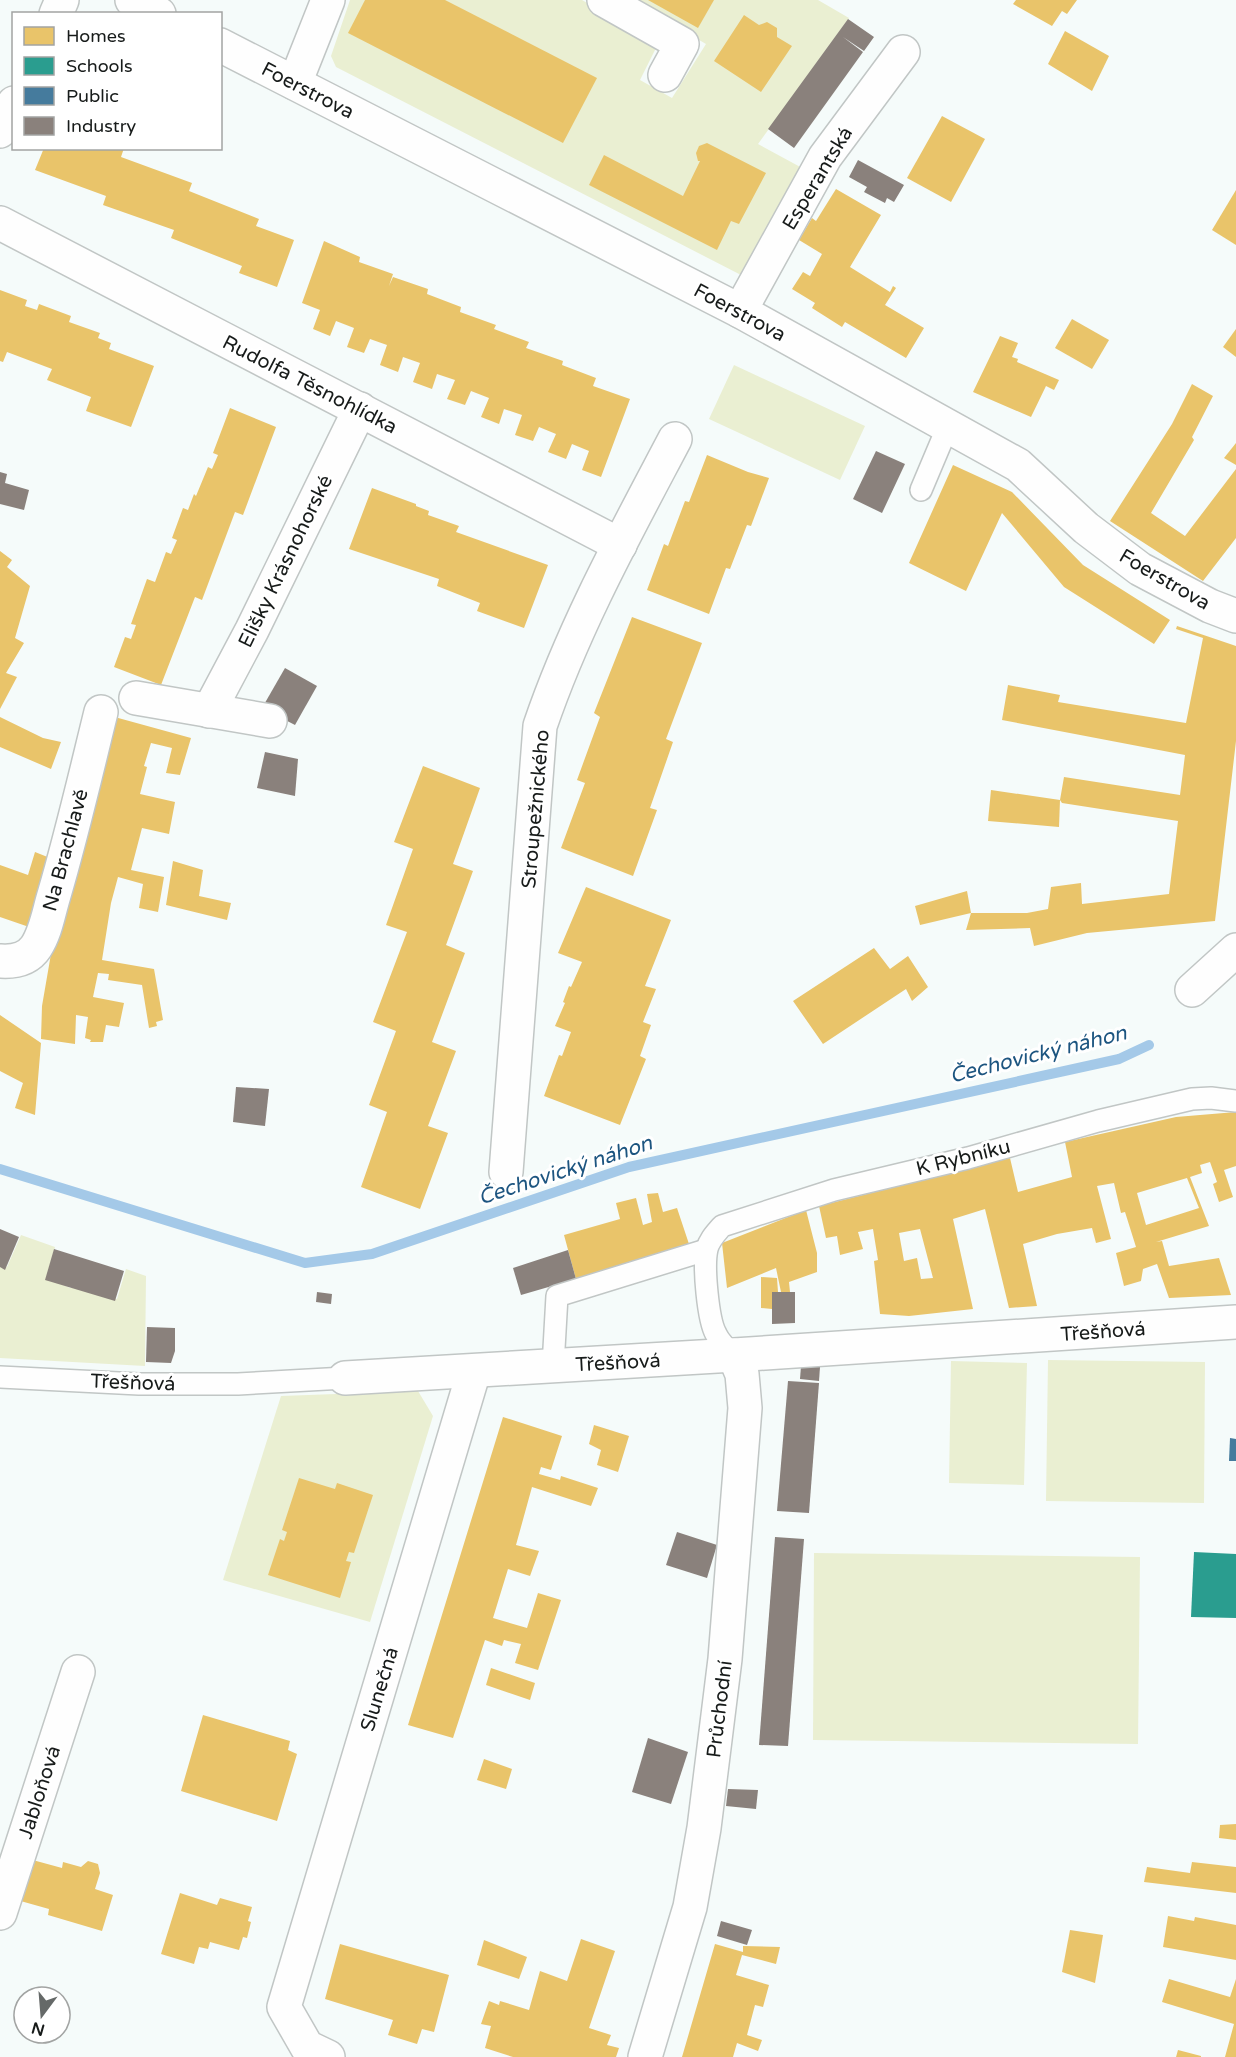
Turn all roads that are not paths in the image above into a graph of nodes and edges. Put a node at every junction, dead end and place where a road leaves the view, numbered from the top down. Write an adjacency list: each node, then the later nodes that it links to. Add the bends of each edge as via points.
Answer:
1 (132, 0): 4 (street)
2 (328, 0): 8 (street)
3 (604, 0): 7 (street, via 682,44)
4 (155, 12)
5 (222, 46): 8 (street, Foerstrova)
6 (903, 52): 12 (street, Esperantská, via 825,157)
7 (665, 75)
8 (295, 83): 12 (street, Foerstrova)
9 (12, 107): 10 (street)
10 (0, 131)
11 (0, 223): 13 (street, Rudolfa Těsnohlídka)
12 (740, 311): 14 (street, Foerstrova)
13 (360, 409): 17 (street, Rudolfa Těsnohlídka); 20 (street, Elišky Krásnohorské)
14 (948, 426): 16 (lane); 18 (street, Foerstrova, via 1018,465 1086,528 1140,569 1200,602)
15 (675, 439): 17 (street, Stroupežnického)
16 (921, 490)
17 (620, 545): 27 (street, Stroupežnického, via 556,680 540,726)
18 (1236, 616)
19 (136, 698): 20 (street)
20 (209, 711): 22 (street)
21 (101, 712): 24 (street, Na Brachlavě, via 42,934 28,956)
22 (270, 721)
23 (1236, 950): 25 (street)
24 (0, 961)
25 (1192, 990)
26 (1236, 1101): 28 (lane, K Rybníku, via 1192,1099 834,1190 722,1226)
27 (506, 1172)
28 (706, 1250): 30 (lane, via 711,1319 715,1333); 31 (lane, via 557,1296)
29 (1236, 1322): 30 (street, Třešňová)
30 (734, 1355): 31 (street, Třešňová); 38 (street, Průchodní, via 742,1374 745,1408 725,1659 704,1828 690,1907)
31 (553, 1366): 32 (street, Třešňová)
32 (474, 1371): 34 (street, Třešňová); 37 (street, Slunečná, via 284,2007 306,2047)
33 (0, 1377): 34 (lane, Třešňová, via 139,1384)
34 (345, 1378)
35 (78, 1672): 36 (street, Jabloňová)
36 (0, 1913)
37 (328, 2057)
38 (645, 2057)

